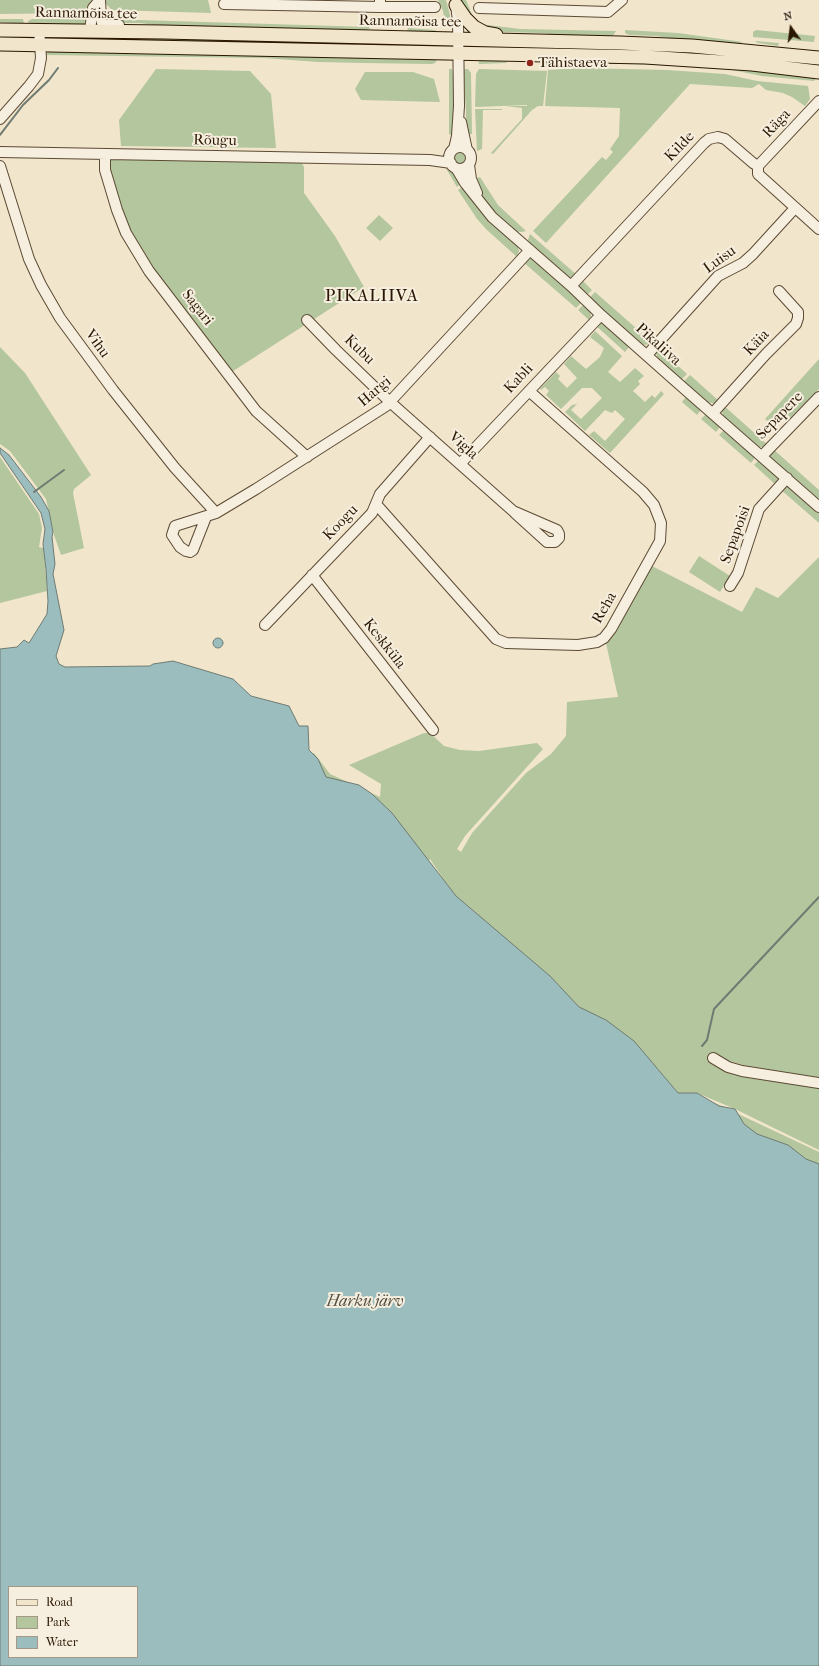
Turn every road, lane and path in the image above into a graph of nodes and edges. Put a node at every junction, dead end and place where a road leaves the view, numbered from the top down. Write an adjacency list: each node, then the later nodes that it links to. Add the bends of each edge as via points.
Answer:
1 (100, 0): 10 (street, via 93,8); 11 (street, via 102,23 125,25)
2 (622, 0): 7 (street, via 608,12)
3 (455, 2): 13 (street, Pikaliiva); 14 (main road, via 465,18 480,31 511,35)
4 (380, 3): 5 (street); 6 (street)
5 (224, 4)
6 (435, 7)
7 (479, 8)
8 (39, 29): 9 (main road, Rannamõisa tee); 10 (main road, Rannamõisa tee); 16 (street)
9 (0, 30)
10 (90, 30): 11 (main road, Rannamõisa tee)
11 (132, 31): 12 (main road, Rannamõisa tee)
12 (164, 32): 13 (main road, Rannamõisa tee); 16 (main road, via 145,37 108,39 52,37)
13 (458, 40): 14 (main road, Rannamõisa tee); 17 (street, Pikaliiva)
14 (519, 40): 18 (main road, Rannamõisa tee, via 692,46)
15 (0, 44): 16 (main road, Rannamõisa tee)
16 (40, 45): 17 (main road, Rannamõisa tee); 23 (street, via 40,65 35,79)
17 (458, 53): 19 (main road, Rannamõisa tee, via 645,57 752,64); 21 (street, Pikaliiva)
18 (819, 58)
19 (819, 72)
20 (819, 101): 22 (street, Räga)
21 (458, 106): 24 (street, Pikaliiva); 27 (street, Pikaliiva)
22 (815, 112): 30 (street, Räga)
23 (0, 119)
24 (467, 150): 27 (street, via 461,148); 28 (street, Pikaliiva, via 471,156)
25 (0, 152): 26 (street, Rõugu)
26 (104, 154): 27 (street, Rõugu); 46 (street, Sagari, via 105,170 117,210 126,233 149,271 256,411)
27 (453, 159): 28 (street, via 463,169); 31 (street, Pikaliiva, via 464,183)
28 (469, 165): 31 (street, Pikaliiva, via 471,179)
29 (0, 166): 51 (street, Vihu, via 29,259 60,318 175,468)
30 (758, 166): 32 (street, Kilde, via 758,174); 35 (street, Kilde, via 725,139 709,138)
31 (481, 202): 34 (street, Pikaliiva, via 492,217)
32 (795, 208): 33 (street, Kilde); 39 (street, Luisu, via 753,254 718,276)
33 (819, 229)
34 (530, 250): 35 (street, Pikaliiva); 42 (street, Hargi)
35 (571, 286): 37 (street, Pikaliiva)
36 (779, 291): 43 (street, Käia, via 798,312 796,324)
37 (602, 315): 39 (street, Pikaliiva); 40 (street, Kabli)
38 (307, 320): 42 (street, Kubu)
39 (647, 354): 43 (street, Pikaliiva)
40 (529, 391): 47 (street, Kabli); 49 (street, Reha, via 643,492 654,505 661,523 660,541 604,638 597,642 578,645 506,643 496,638)
41 (819, 397): 45 (street, Sepapere)
42 (390, 402): 44 (street, Vigla); 46 (street, Hargi)
43 (713, 413): 45 (street, Pikaliiva)
44 (430, 437): 47 (street, Vigla); 49 (street, Koogu, via 380,494)
45 (762, 456): 48 (street, Pikaliiva)
46 (307, 457): 51 (street, Hargi)
47 (460, 464): 52 (street, Vigla)
48 (787, 478): 50 (street, Pikaliiva); 55 (street, Sepapoisi, via 759,510 738,574)
49 (376, 504): 54 (street, Koogu, via 372,513)
50 (819, 506)
51 (216, 513): 53 (street, Hargi)
52 (515, 513)
53 (206, 517)
54 (312, 576): 56 (street, Koogu); 57 (street, Keskküla)
55 (730, 586)
56 (265, 625)
57 (433, 730)
58 (713, 1058): 59 (street, via 728,1067 742,1071)
59 (819, 1083)

